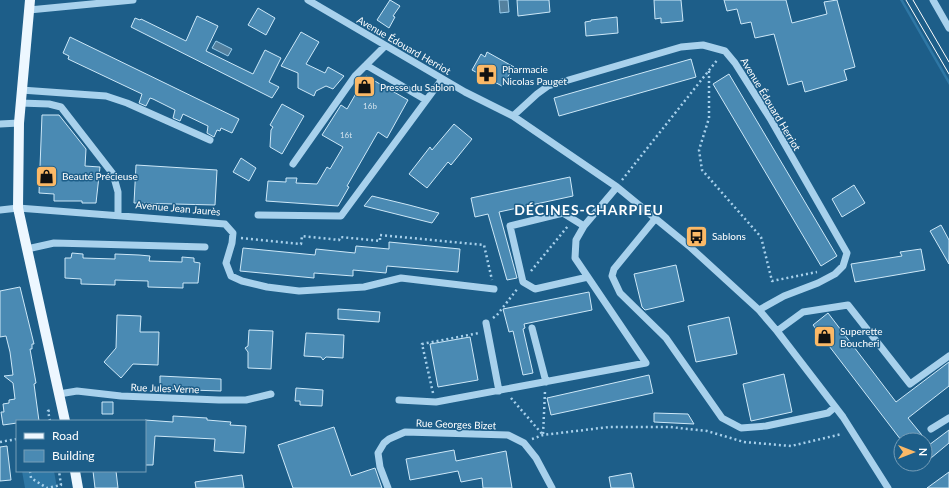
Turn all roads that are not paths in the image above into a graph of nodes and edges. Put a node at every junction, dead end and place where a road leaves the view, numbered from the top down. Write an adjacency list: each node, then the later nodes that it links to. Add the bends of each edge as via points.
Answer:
1 (133, 0): 4 (street)
2 (308, 0): 6 (street, Avenue Édouard Herriot)
3 (933, 0): 5 (street)
4 (29, 5): 9 (main road)
5 (949, 28)
6 (385, 46): 7 (street); 8 (street, Avenue Édouard Herriot)
7 (366, 65): 10 (street); 16 (street, via 355,76)
8 (442, 79): 10 (street); 12 (street, Avenue Édouard Herriot)
9 (21, 90): 11 (main road); 15 (street, via 106,96 127,102)
10 (426, 100): 21 (street, via 341,216)
11 (20, 103): 13 (main road); 20 (street, via 61,107 114,174 118,192)
12 (513, 116): 17 (street, Avenue Édouard Herriot); 28 (street, Avenue Édouard Herriot, via 548,86 681,47 703,45 725,51 736,63 847,253 843,266 835,274)
13 (19, 123): 14 (street); 18 (main road)
14 (0, 124)
15 (210, 140)
16 (293, 164)
17 (616, 187): 22 (street, Avenue Édouard Herriot); 23 (street)
18 (18, 208): 19 (street, Avenue Jean Jaurès); 20 (street, Avenue Jean Jaurès); 25 (main road)
19 (0, 210)
20 (118, 215): 27 (street, Avenue Jean Jaurès, via 225,224 233,233 226,263 231,276 267,287 299,291 364,288 401,278)
21 (258, 215)
22 (655, 219): 28 (street, Avenue Édouard Herriot, via 689,246); 38 (street, via 614,269 612,276 620,293 666,338 722,418 741,428 766,426 828,413)
23 (584, 226): 26 (street, via 576,240 575,258); 26 (street, via 563,213 510,226 523,282 535,289)
24 (205, 247): 25 (street, via 54,243)
25 (27, 249): 35 (main road)
26 (588, 278): 33 (street, via 646,363)
27 (494, 289)
28 (759, 310): 31 (street, Avenue Édouard Herriot)
29 (486, 323): 34 (street)
30 (532, 328): 33 (street)
31 (777, 331): 32 (street, via 803,312 848,305 910,384); 38 (street, Avenue Édouard Herriot)
32 (949, 356)
33 (546, 382): 34 (street)
34 (502, 390): 37 (street, via 436,402)
35 (58, 394): 36 (street, Rue Jules Verne, via 77,391 121,396 246,400); 40 (main road)
36 (271, 394)
37 (399, 400)
38 (835, 407): 46 (street, Avenue Édouard Herriot)
39 (949, 418): 41 (street)
40 (64, 420)
41 (931, 429)
42 (76, 472): 43 (main road)
43 (78, 488)
44 (388, 488): 45 (street, Rue Georges Bizet, via 378,453 389,439 405,432 508,435 524,443 536,458)
45 (552, 488)
46 (888, 488)

